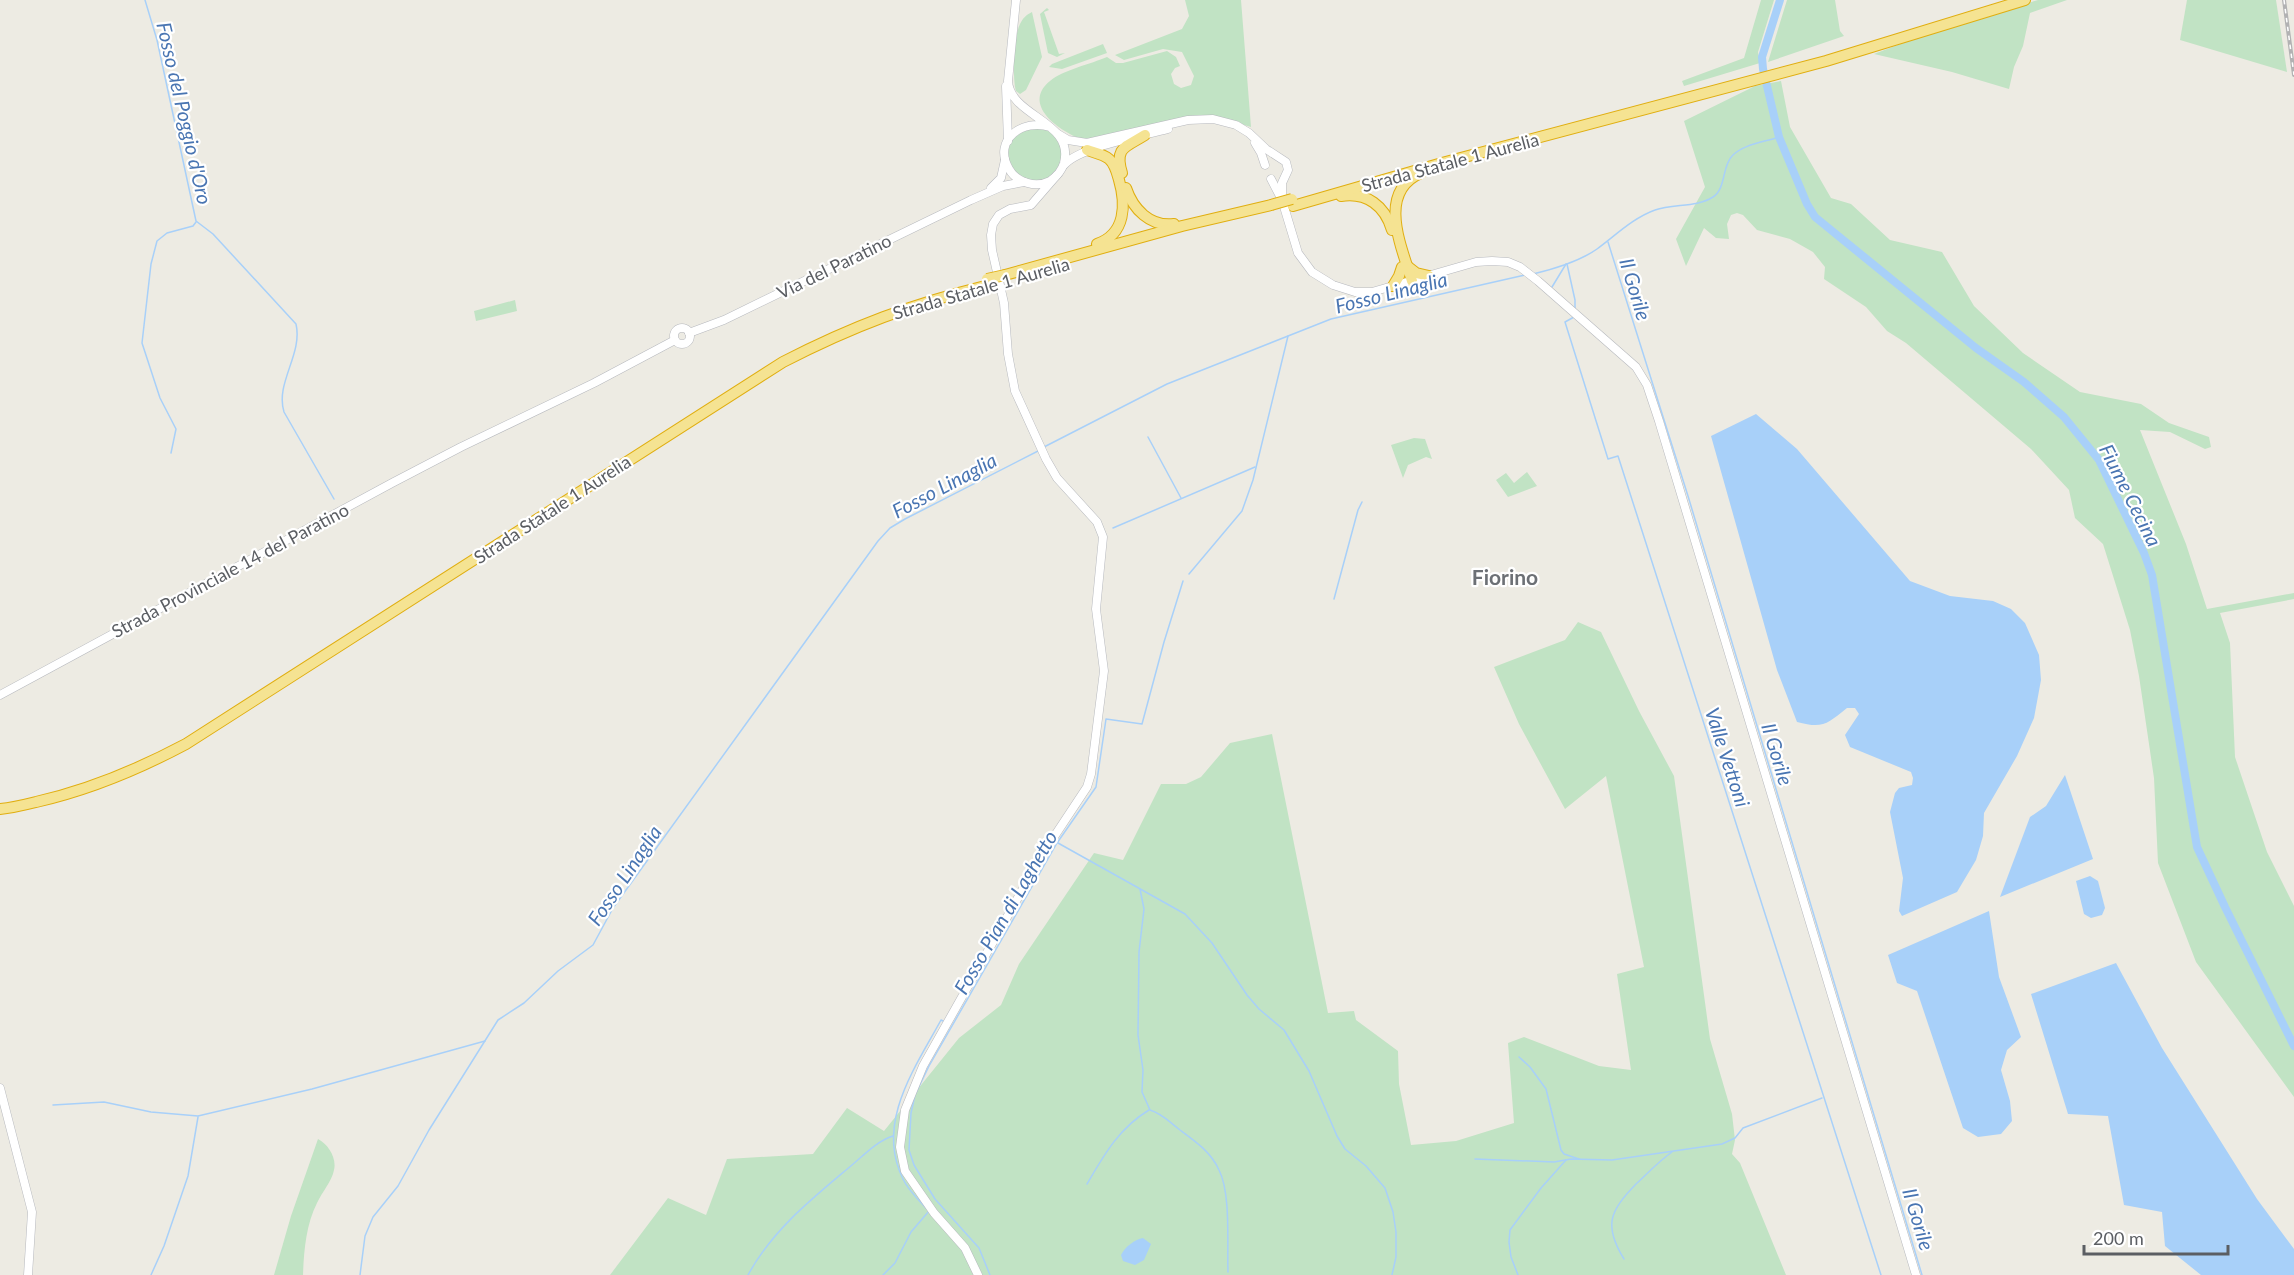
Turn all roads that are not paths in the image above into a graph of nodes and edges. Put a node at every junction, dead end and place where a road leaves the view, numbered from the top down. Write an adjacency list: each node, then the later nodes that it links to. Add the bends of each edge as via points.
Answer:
1 (1016, 0): 5 (main road)
2 (2006, 0): 4 (highway, Strada Statale 1 Aurelia)
3 (2025, 0): 4 (highway, Strada Statale 1 Aurelia)
4 (1825, 58): 6 (highway, Strada Statale 1 Aurelia)
5 (1009, 73): 7 (main road, via 1009,91 1014,99); 10 (main road)
6 (1730, 84): 14 (highway, Strada Statale 1 Aurelia); 25 (highway, Strada Statale 1 Aurelia, via 1441,157)
7 (1050, 128): 8 (main road); 10 (main road, via 1030,124)
8 (1058, 134): 12 (main road, via 1087,143 1142,129 1213,119 1243,128); 15 (main road, via 1064,143)
9 (1145, 135): 11 (main road); 16 (main road, via 1196,123 1219,123 1253,141); 27 (highway, via 1125,146 1119,156 1128,195 1149,219)
10 (1008, 141): 13 (main road)
11 (1087, 150): 15 (main road); 28 (highway, via 1104,156 1114,165 1124,196 1123,213 1106,240)
12 (1277, 157): 16 (main road); 18 (main road, via 1287,165)
13 (1005, 158): 20 (main road, via 1008,168); 23 (main road, via 998,183)
14 (1442, 163): 22 (highway, Strada Statale 1 Aurelia); 29 (highway, via 1439,168 1414,177 1397,199 1395,222)
15 (1063, 165): 17 (main road)
16 (1265, 165): 19 (main road, via 1265,173)
17 (1057, 175): 21 (main road, via 1042,184); 24 (main road)
18 (1283, 178): 19 (main road); 25 (main road)
19 (1271, 179): 25 (main road)
20 (1023, 182): 21 (main road); 23 (main road)
21 (1033, 184): 24 (main road)
22 (1329, 195): 25 (highway, Strada Statale 1 Aurelia); 29 (highway, via 1362,197 1379,206 1391,225)
23 (979, 197): 35 (main road, Via del Paratino, via 724,320 689,333 686,343 675,340)
24 (1035, 202): 41 (main road, via 1002,213 993,224 992,250 1018,400 1060,482 1097,522 1103,537 1095,609 1104,671 1087,787 1042,855 923,1066 901,1129 905,1171 965,1248)
25 (1289, 202): 26 (highway, Strada Statale 1 Aurelia); 34 (main road, via 1298,253 1318,277 1355,292)
26 (1272, 208): 27 (highway, Strada Statale 1 Aurelia); 31 (highway, Strada Statale 1 Aurelia)
27 (1182, 226): 28 (highway, Strada Statale 1 Aurelia)
28 (1073, 255): 31 (highway, Strada Statale 1 Aurelia)
29 (1405, 266): 30 (highway); 33 (highway); 34 (highway)
30 (1429, 276): 33 (main road); 42 (main road, via 1484,261 1508,262 1525,270 1629,360 1649,389)
31 (1006, 278): 32 (highway, Strada Statale 1 Aurelia, bridge)
32 (988, 282): 37 (highway, Strada Statale 1 Aurelia, via 934,292 818,337 183,738 155,753 58,790); 38 (highway, Strada Statale 1 Aurelia, via 891,313 773,368 158,759 110,780)
33 (1409, 282): 34 (main road)
34 (1392, 286)
35 (461, 447): 36 (main road, Strada Provinciale 14 del Paratino)
36 (0, 695)
37 (0, 802)
38 (0, 810)
39 (0, 1088): 40 (main road, via 32,1212)
40 (28, 1275)
41 (978, 1275)
42 (1916, 1275)

